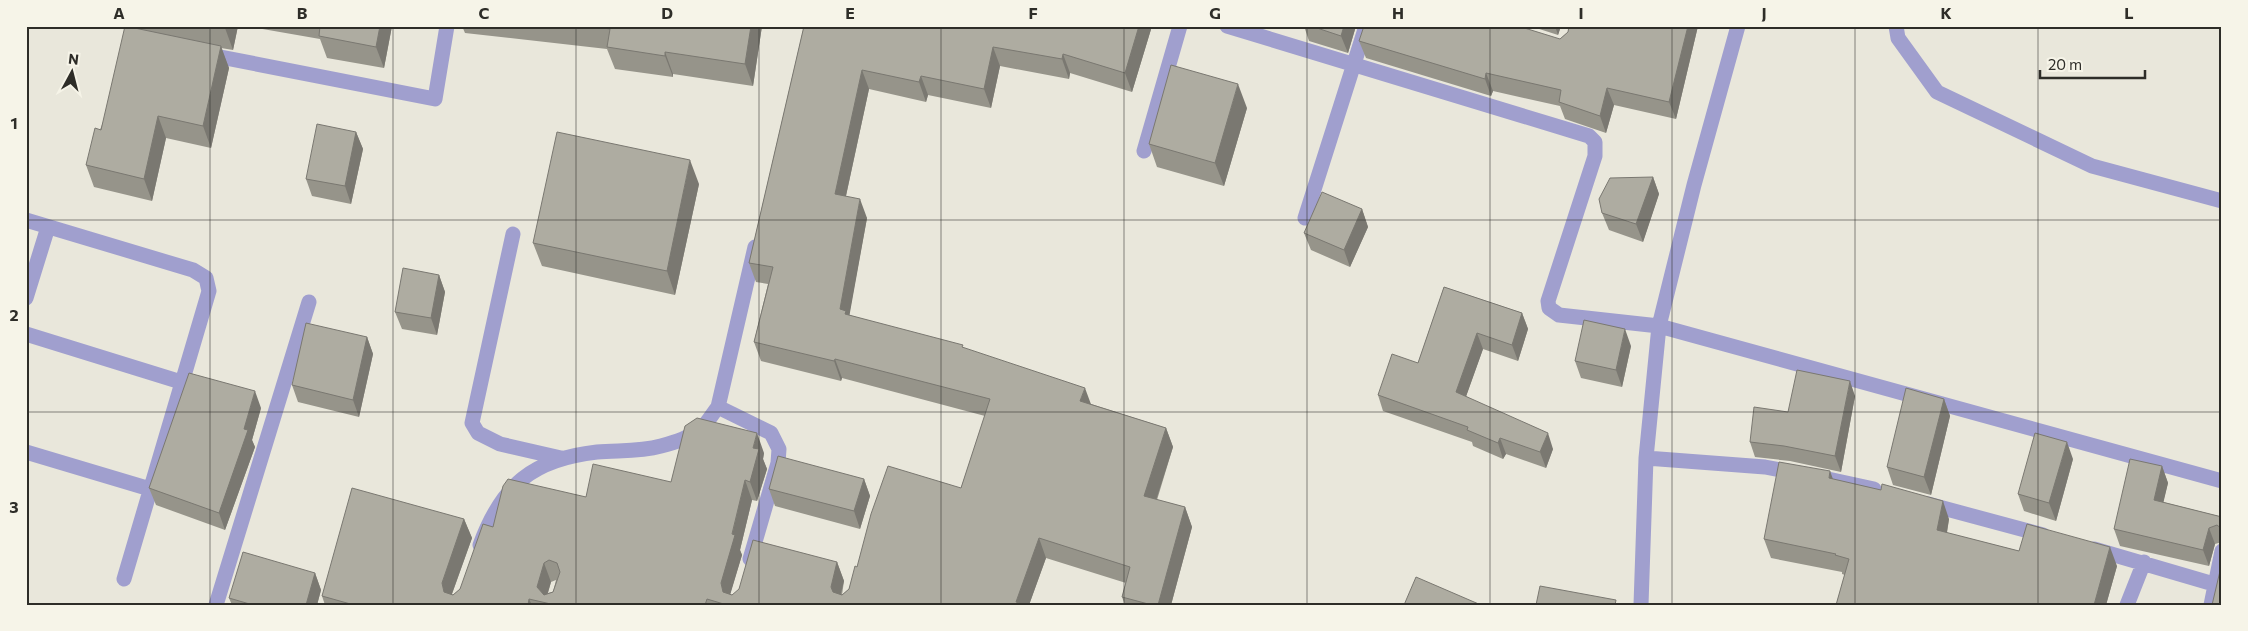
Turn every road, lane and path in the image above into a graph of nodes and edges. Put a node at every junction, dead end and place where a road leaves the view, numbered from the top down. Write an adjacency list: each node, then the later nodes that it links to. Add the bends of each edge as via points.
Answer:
1 (447, 26): 7 (street, via 435,99)
2 (1180, 26): 9 (street)
3 (1227, 26): 8 (street)
4 (1366, 26): 8 (street)
5 (1738, 26): 18 (street)
6 (1896, 26): 10 (street, via 1898,38 1937,92 2092,166)
7 (186, 50)
8 (1353, 66): 11 (street); 18 (street, via 1589,136 1595,142 1595,156 1549,294 1549,308 1559,315)
9 (1144, 151)
10 (2222, 201)
11 (1305, 218)
12 (26, 220): 13 (street)
13 (48, 227): 16 (street); 20 (street, via 193,270 206,278 209,292)
14 (513, 234): 23 (street, via 472,423 478,433 500,444)
15 (757, 236): 21 (street)
16 (26, 298)
17 (309, 302): 37 (street)
18 (1659, 326): 24 (street); 25 (street)
19 (26, 334): 20 (street)
20 (181, 382): 26 (street)
21 (718, 407): 23 (street, via 703,427 684,440 644,451 598,452); 34 (street, via 770,433 779,449)
22 (26, 452): 26 (street)
23 (561, 458): 32 (street, via 524,476 503,498 487,526)
24 (1646, 458): 27 (street, via 1765,467 1851,482); 38 (street)
25 (2222, 481)
26 (150, 489): 35 (street)
27 (1885, 492)
28 (1912, 499): 29 (street)
29 (2060, 539)
30 (2078, 544): 33 (street)
31 (2222, 551): 36 (street)
32 (474, 561)
33 (2144, 562): 36 (street); 39 (street)
34 (745, 576)
35 (124, 579)
36 (2217, 585): 40 (street)
37 (216, 605)
38 (1641, 605)
39 (2127, 605)
40 (2211, 605)

